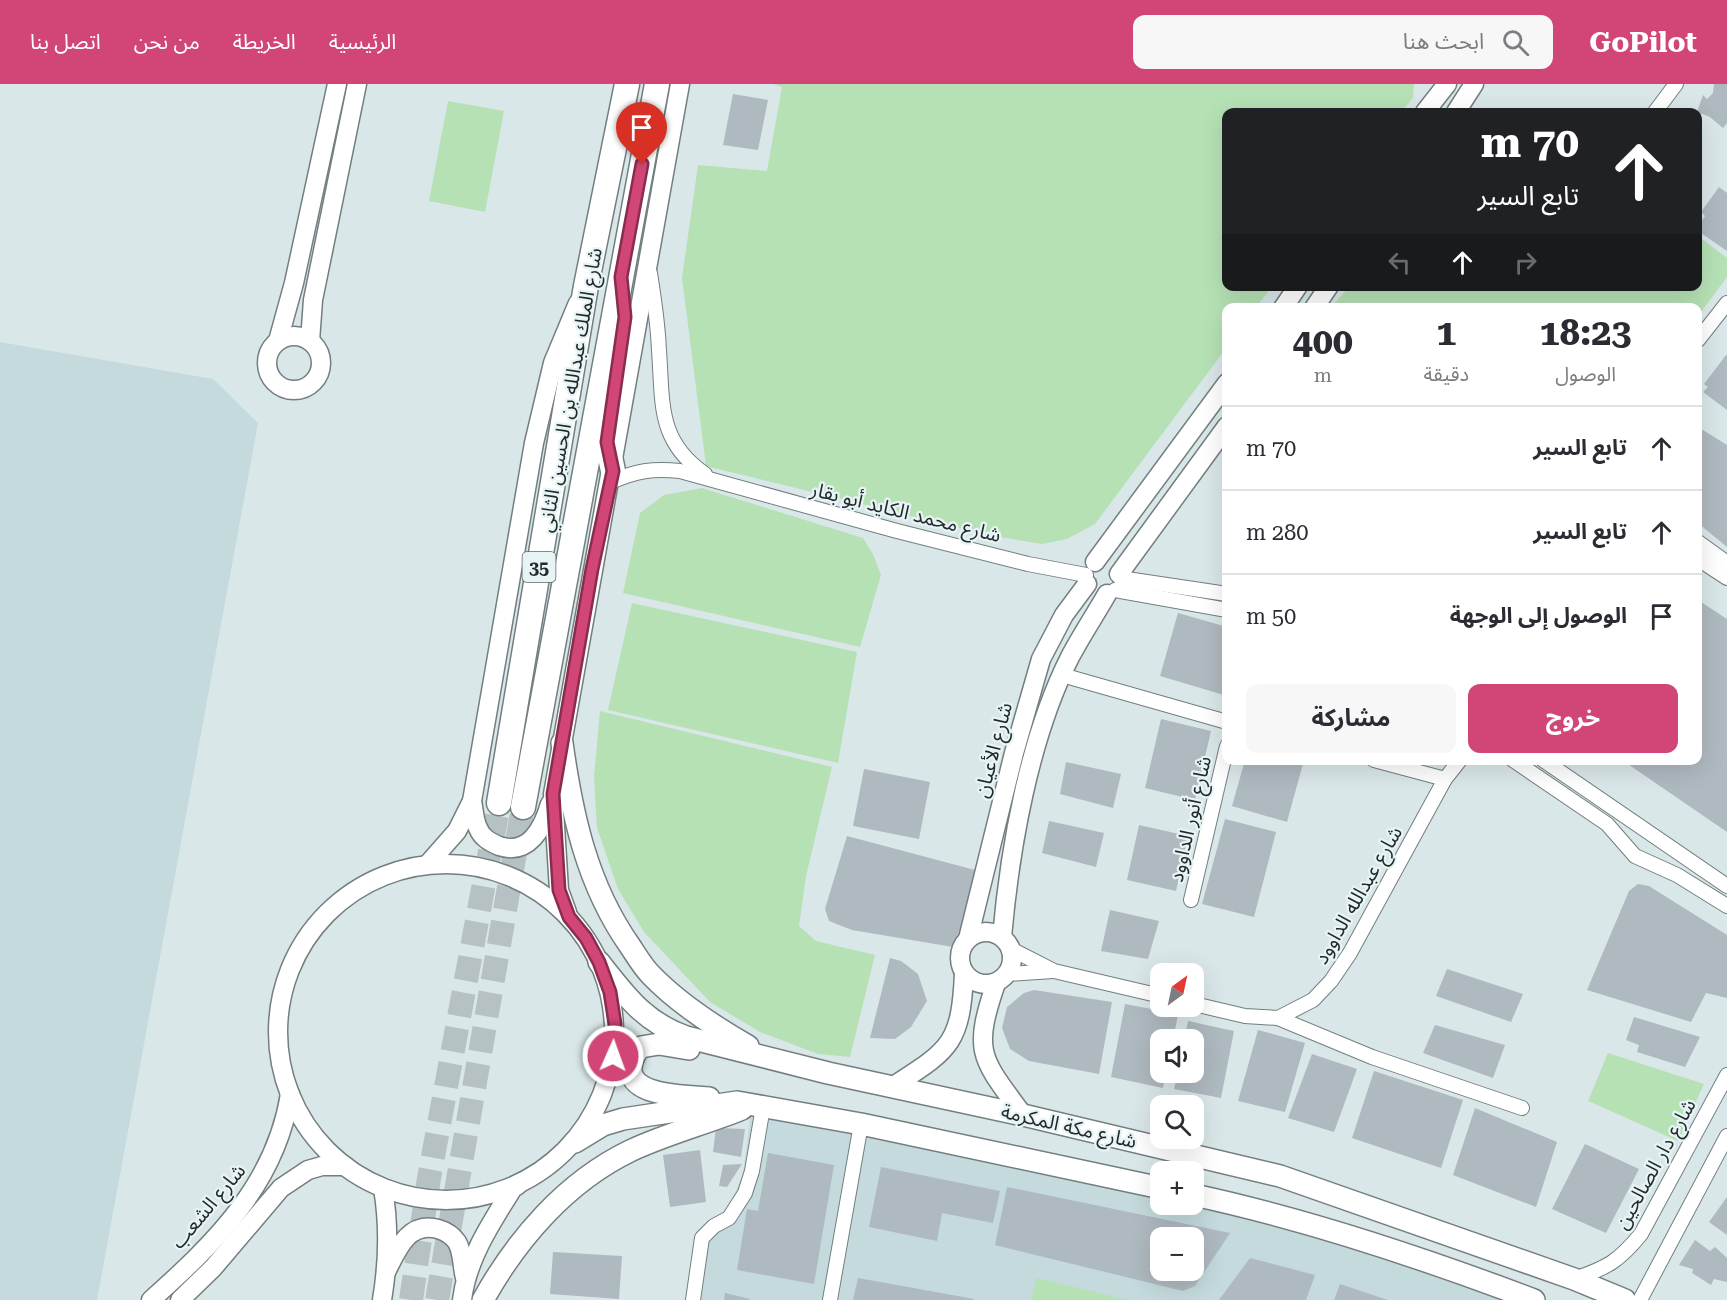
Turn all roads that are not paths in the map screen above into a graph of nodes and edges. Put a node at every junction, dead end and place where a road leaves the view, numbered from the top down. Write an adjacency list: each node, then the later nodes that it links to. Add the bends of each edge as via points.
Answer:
1 (338, 84): 19 (street)
2 (357, 84): 20 (street, via 313,300)
3 (627, 84): 16 (highway, شارع الملك عبدالله بن الحسين الثاني / 35)
4 (657, 84): 15 (highway, شارع الملك عبدالله بن الحسين الثاني / 35)
5 (680, 84): 14 (street)
6 (1437, 84): 10 (street)
7 (1447, 84): 11 (street)
8 (1474, 84): 12 (street)
9 (1676, 84): 13 (street)
10 (1427, 108)
11 (1428, 108)
12 (1459, 108)
13 (1658, 108)
14 (648, 266): 23 (street); 24 (street, شارع محمد الكايد أبو بقار, via 666,426 681,453)
15 (621, 277): 23 (highway, via 625,317 607,442); 45 (highway, شارع الملك عبدالله بن الحسين الثاني / 35)
16 (586, 286): 43 (street, via 553,363 534,443); 44 (highway, شارع الملك عبدالله بن الحسين الثاني / 35)
17 (1727, 303): 18 (street)
18 (1702, 335)
19 (278, 341): 20 (street, via 294,336); 20 (street, via 268,355 268,372 279,385 294,390 310,385 320,371 320,354)
20 (310, 341)
21 (1222, 390): 28 (street, شارع الأعيان)
22 (1222, 433): 30 (street)
23 (612, 477): 24 (street, شارع محمد الكايد أبو بقار, via 656,468); 35 (street)
24 (718, 480): 28 (street, شارع محمد الكايد أبو بقار, via 1028,564)
25 (1702, 545): 27 (street)
26 (1702, 562): 29 (street)
27 (1727, 562)
28 (1089, 573): 30 (street, via 1095,593); 30 (street, via 1110,562); 53 (street, شارع الأعيان, via 1041,659)
29 (1727, 578)
30 (1115, 584): 31 (street); 32 (street); 33 (street)
31 (1222, 594)
32 (1222, 609)
33 (1062, 675): 34 (street); 54 (street, via 1046,715 1008,869)
34 (1222, 721)
35 (562, 743): 42 (street); 62 (main road, via 578,832 595,885 621,933 650,975 686,1006)
36 (1223, 765): 50 (street, شارع أنور الداوود)
37 (1393, 765): 41 (street)
38 (1456, 765): 41 (street, شارع عبدالله الداوود)
39 (1520, 765): 47 (street, via 1607,825)
40 (1550, 765): 46 (street)
41 (1445, 779): 61 (street, شارع عبدالله الداوود, via 1331,981 1313,1000)
42 (553, 794): 43 (street, via 539,831 520,847 505,848 484,837 478,829); 52 (street, via 559,890)
43 (472, 801): 48 (street, via 457,831)
44 (499, 802)
45 (523, 807)
46 (1641, 827): 47 (street); 49 (street)
47 (1627, 849): 51 (street)
48 (428, 864): 52 (street, via 480,867 505,874 528,885); 66 (street, via 393,872 354,890 321,918 305,938 284,984 279,1009 280,1059)
49 (1727, 886)
50 (1191, 900)
51 (1727, 906)
52 (569, 917): 55 (street)
53 (968, 939): 54 (street, via 984,932); 57 (street, via 960,955)
54 (1006, 943): 56 (street); 58 (street, via 1011,966)
55 (599, 962): 62 (main road, شارع مكة المكرمة, via 628,1000 665,1029); 72 (street, via 612,1003 613,1056 606,1087)
56 (1054, 971): 58 (street); 59 (street)
57 (964, 973): 58 (street, via 978,984); 65 (street, via 963,1002 949,1043 939,1057)
58 (1002, 979): 69 (street, via 982,1028 982,1049 993,1074)
59 (1150, 993)
60 (1204, 1006): 61 (street, via 1245,1016)
61 (1278, 1018): 68 (street, via 1372,1057)
62 (766, 1056): 63 (main road, شارع مكة المكرمة)
63 (828, 1073): 65 (main road, شارع مكة المكرمة); 67 (main road, via 659,1044 641,1047 633,1058 634,1083 648,1090)
64 (1727, 1075): 80 (street, شارع دار الصالحين, via 1641,1234 1608,1267)
65 (892, 1087): 69 (main road, شارع مكة المكرمة)
66 (290, 1094): 73 (street, via 316,1138); 81 (street, شارع الشعب, via 280,1137 262,1178 215,1238)
67 (751, 1105): 70 (main road, شارع مكة المكرمة); 72 (main road, شارع مكة المكرمة, via 623,1119 603,1125); 85 (main road, via 630,1151 584,1178 514,1251); 86 (street, via 749,1182 735,1211 702,1238)
68 (1522, 1108)
69 (1023, 1115): 80 (main road, شارع مكة المكرمة, via 1280,1176)
70 (861, 1124): 75 (main road, شارع مكة المكرمة); 87 (street)
71 (1727, 1136): 90 (street)
72 (575, 1142): 74 (street)
73 (345, 1166): 76 (street); 82 (street, via 322,1166 292,1179 267,1201 220,1260)
74 (529, 1179): 76 (street, via 506,1190 457,1200 432,1200); 79 (street, via 513,1188 492,1220)
75 (1150, 1186)
76 (383, 1188): 78 (street)
77 (1204, 1197): 88 (main road, via 1267,1210 1344,1233)
78 (386, 1272): 79 (street, via 409,1234 431,1227 442,1230 457,1243); 83 (street)
79 (465, 1278): 84 (street)
80 (1574, 1279): 89 (main road, شارع مكة المكرمة)
81 (151, 1300)
82 (180, 1300)
83 (382, 1300)
84 (462, 1300)
85 (483, 1300)
86 (693, 1300)
87 (830, 1300)
88 (1534, 1300)
89 (1624, 1300)
90 (1640, 1300)

